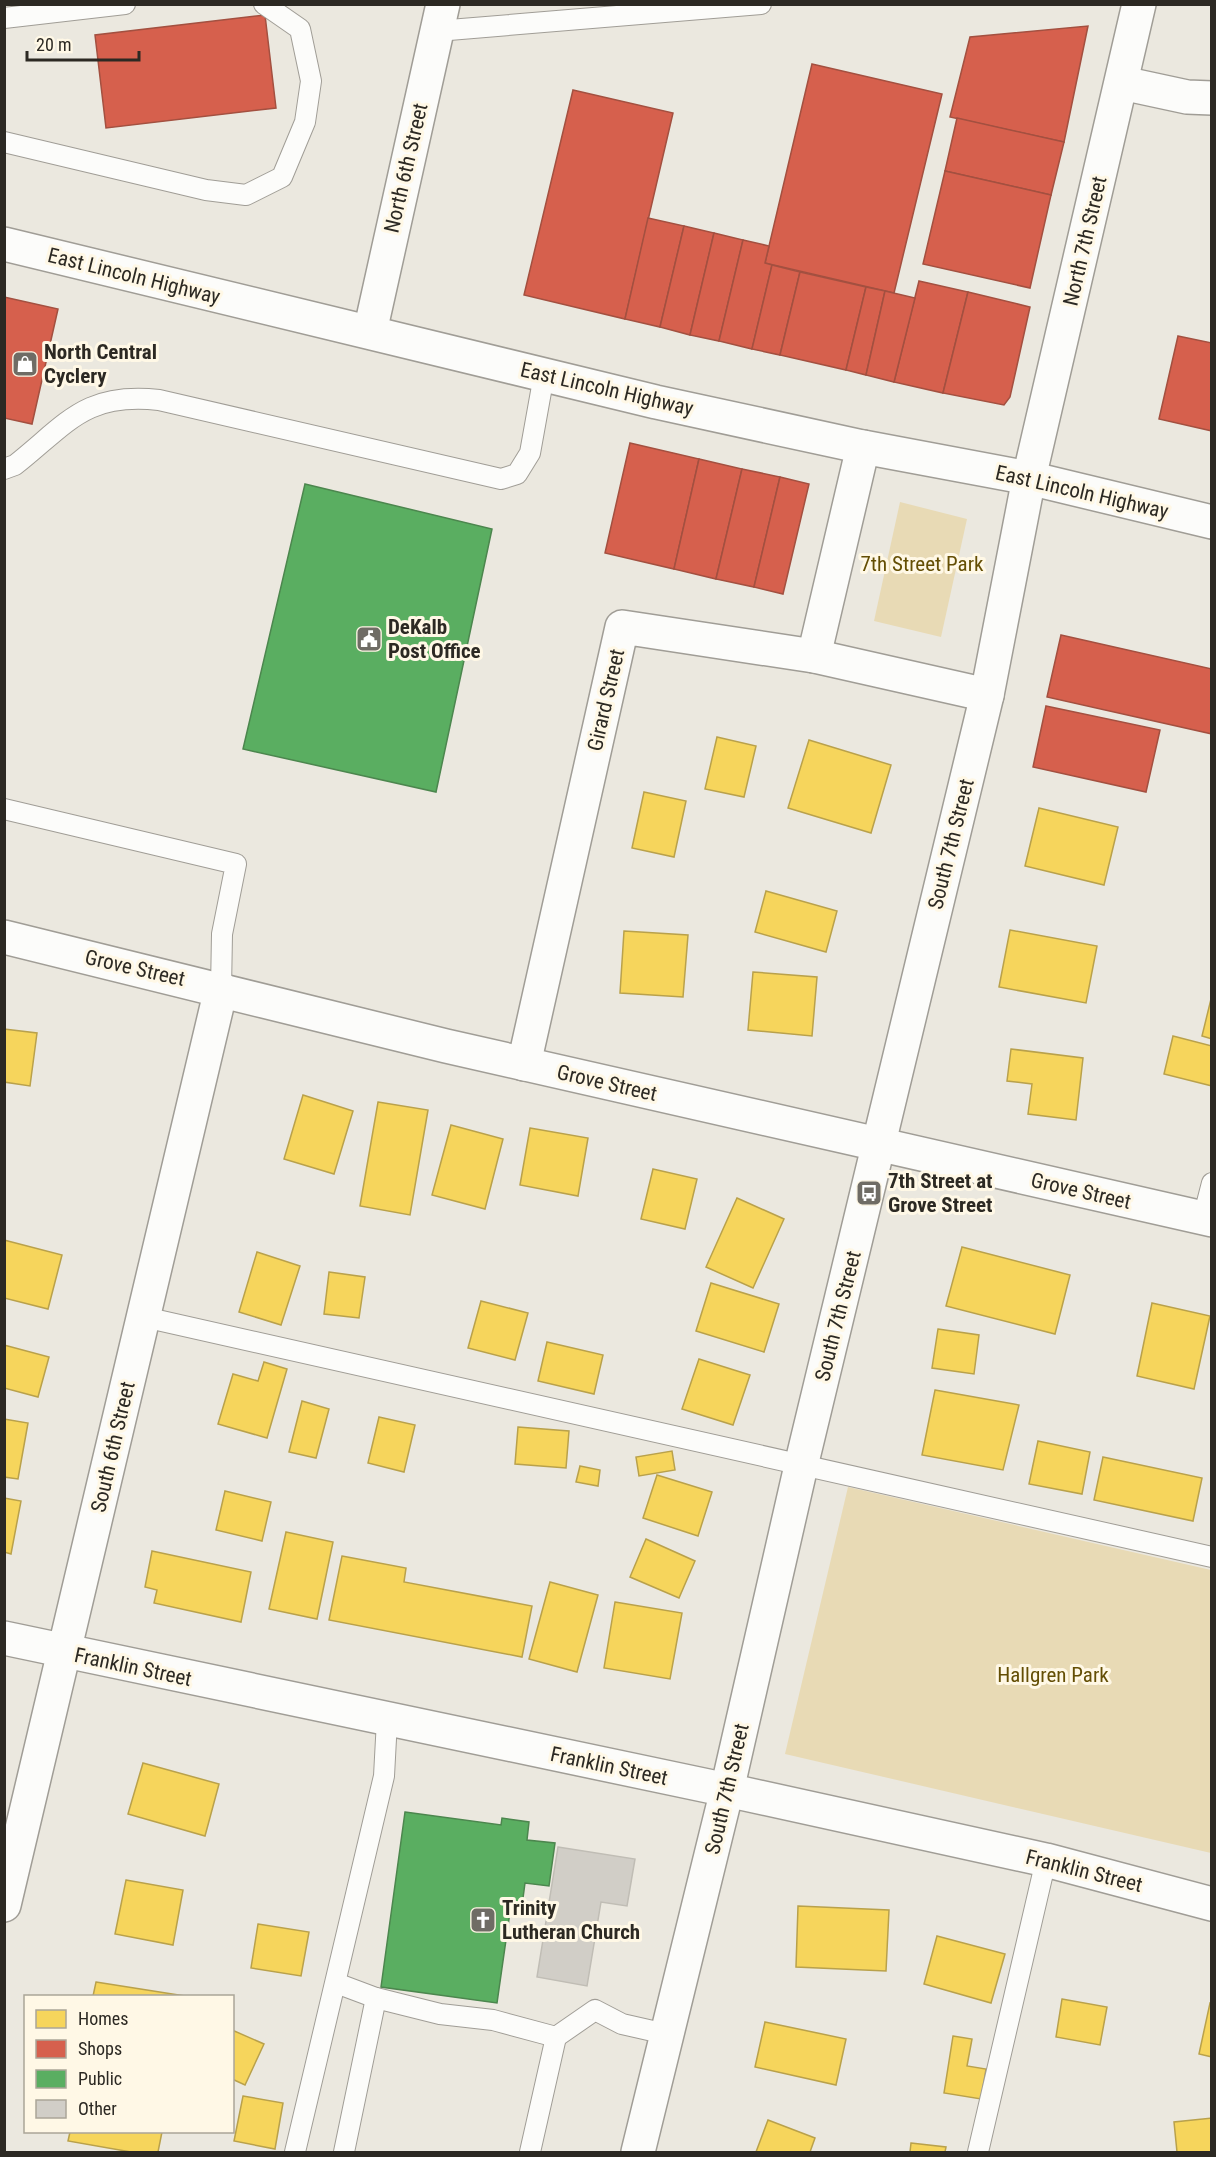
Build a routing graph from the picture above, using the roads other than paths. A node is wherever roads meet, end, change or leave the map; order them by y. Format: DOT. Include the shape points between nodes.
graph roads {
  1 [pos="125,4"];
  2 [pos="264,4"];
  3 [pos="761,4"];
  4 [pos="1139,4"];
  5 [pos="4,18"];
  6 [pos="440,18"];
  7 [pos="1122,83"];
  8 [pos="1212,98"];
  9 [pos="4,142"];
  10 [pos="4,244"];
  11 [pos="370,332"];
  12 [pos="544,375"];
  13 [pos="863,447"];
  14 [pos="4,469"];
  15 [pos="1029,478"];
  16 [pos="1212,522"];
  17 [pos="813,656"];
  18 [pos="987,695"];
  19 [pos="4,809"];
  20 [pos="4,937"];
  21 [pos="221,989"];
  22 [pos="524,1064"];
  23 [pos="878,1144"];
  24 [pos="1212,1183"];
  25 [pos="1207,1219"];
  26 [pos="144,1317"];
  27 [pos="801,1466"];
  28 [pos="1212,1557"];
  29 [pos="4,1638"];
  30 [pos="64,1652"];
  31 [pos="387,1720"];
  32 [pos="728,1790"];
  33 [pos="1046,1860"];
  34 [pos="1212,1904"];
  35 [pos="4,1905"];
  36 [pos="336,1983"];
  37 [pos="375,1998"];
  38 [pos="666,2034"];
  39 [pos="556,2037"];
  40 [pos="295,2152"];
  41 [pos="344,2152"];
  42 [pos="530,2152"];
  43 [pos="638,2152"];
  44 [pos="978,2152"];
  1 -- 5 [label="lane"];
  2 -- 9 [label="lane" via="300,29 311,81 305,123 282,177 246,195 206,190"];
  3 -- 6 [label="lane"];
  4 -- 7 [label="street, North 7th Street"];
  6 -- 11 [label="street, North 6th Street"];
  7 -- 8 [label="street" via="1187,97"];
  7 -- 15 [label="street, North 7th Street"];
  10 -- 11 [label="street, East Lincoln Highway"];
  11 -- 12 [label="street, East Lincoln Highway"];
  12 -- 13 [label="street, East Lincoln Highway"];
  12 -- 14 [label="lane" via="530,453 517,474 501,479 130,397 110,400 77,414 15,465"];
  13 -- 15 [label="street, East Lincoln Highway"];
  13 -- 17 [label="street"];
  15 -- 16 [label="street, East Lincoln Highway"];
  15 -- 18 [label="street, South 7th Street"];
  17 -- 18 [label="street, Girard Street"];
  17 -- 22 [label="street, Girard Street" via="622,627"];
  18 -- 23 [label="street, South 7th Street"];
  19 -- 21 [label="lane" via="236,864 222,934"];
  20 -- 21 [label="street, Grove Street"];
  21 -- 22 [label="street, Grove Street"];
  21 -- 26 [label="street, South 6th Street"];
  22 -- 23 [label="street, Grove Street"];
  23 -- 25 [label="street, Grove Street"];
  23 -- 27 [label="street, South 7th Street"];
  24 -- 25 [label="lane"];
  26 -- 27 [label="lane"];
  26 -- 30 [label="street, South 6th Street"];
  27 -- 28 [label="lane"];
  27 -- 32 [label="street, South 7th Street"];
  29 -- 30 [label="street, Franklin Street"];
  30 -- 31 [label="street, Franklin Street"];
  30 -- 35 [label="street, South 6th Street"];
  31 -- 32 [label="street, Franklin Street"];
  31 -- 36 [label="lane" via="384,1776"];
  32 -- 33 [label="street, Franklin Street"];
  32 -- 38 [label="street, South 7th Street"];
  33 -- 34 [label="street, Franklin Street"];
  33 -- 44 [label="lane"];
  36 -- 37 [label="lane"];
  36 -- 40 [label="lane"];
  37 -- 39 [label="lane" via="440,2014 493,2020"];
  37 -- 41 [label="lane"];
  38 -- 39 [label="lane" via="622,2024 595,2010"];
  38 -- 43 [label="street, South 7th Street"];
  39 -- 42 [label="lane"];
}
